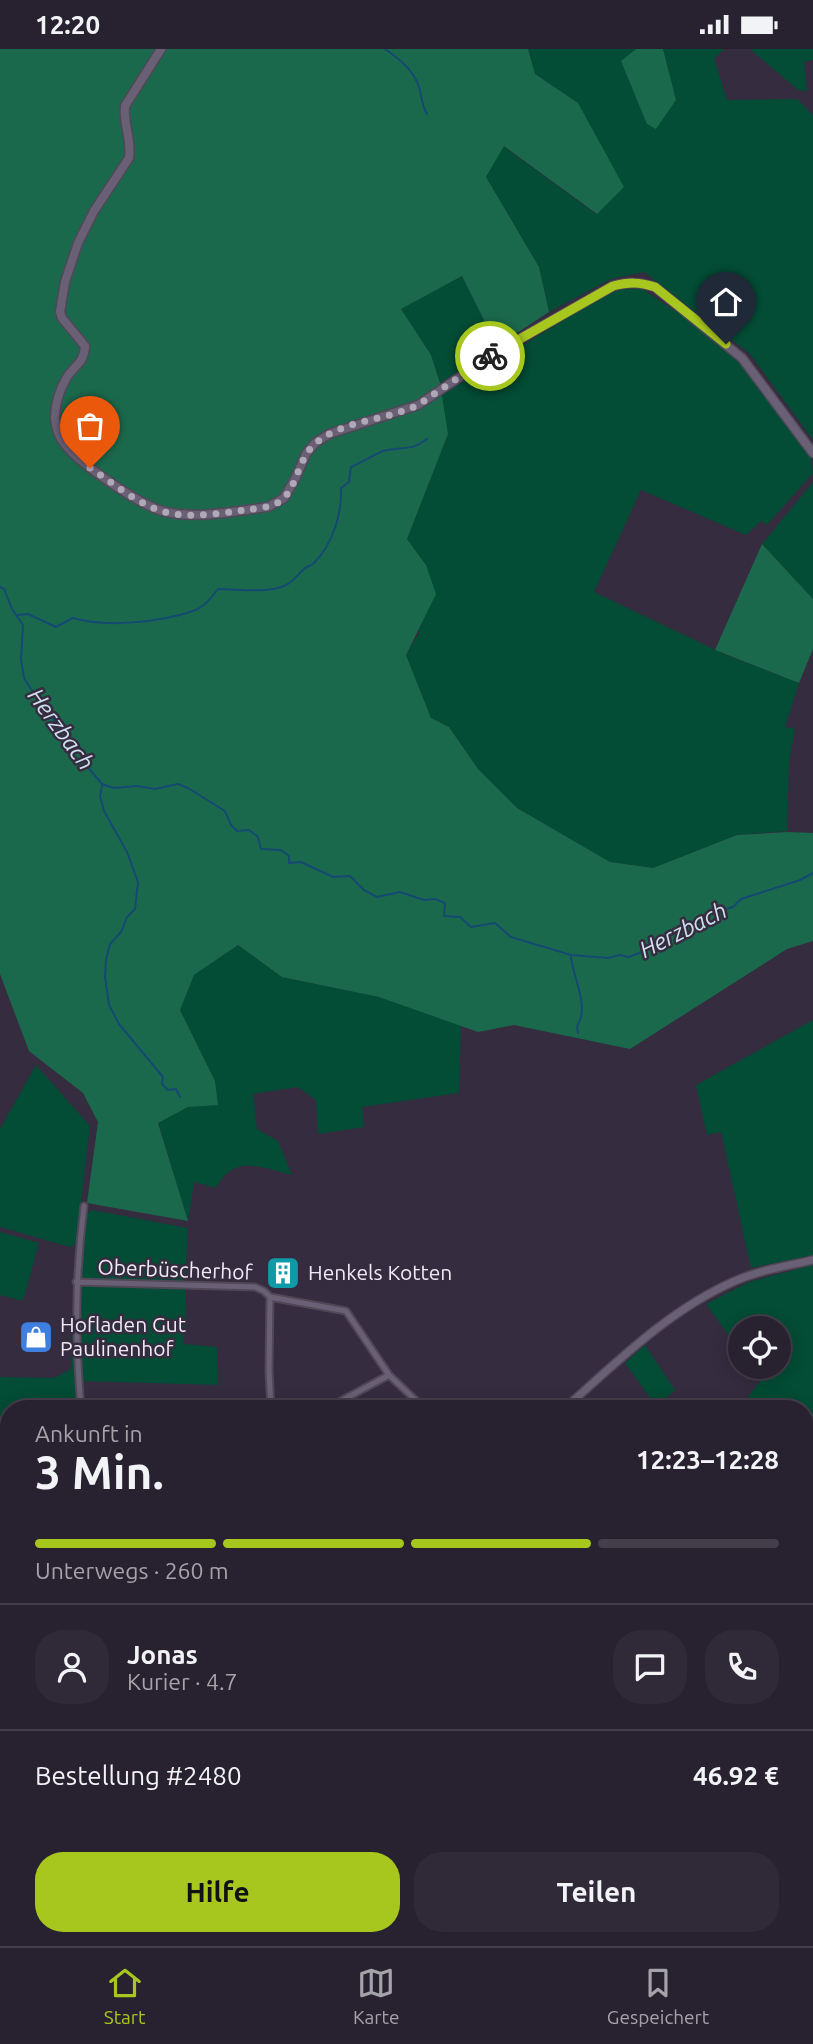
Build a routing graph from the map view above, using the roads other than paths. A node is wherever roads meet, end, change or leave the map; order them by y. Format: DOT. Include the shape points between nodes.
graph roads {
  1 [pos="161,49"];
  2 [pos="813,453"];
  3 [pos="85,1206"];
  4 [pos="813,1260"];
  5 [pos="76,1282"];
  6 [pos="270,1297"];
  7 [pos="389,1375"];
  8 [pos="80,1400"];
  9 [pos="271,1400"];
  10 [pos="343,1400"];
  11 [pos="415,1400"];
  12 [pos="574,1400"];
  1 -- 2 [label="main road" via="125,106 129,159 78,243 59,305 62,318 85,346 85,357 69,375 58,400 57,431 75,456 139,501 164,512 206,515 277,503 290,489 306,454 329,434 418,405 500,350 613,286 628,282 655,287 743,358"];
  3 -- 5 [label="street"];
  4 -- 12 [label="street" via="758,1273 705,1295 662,1324"];
  5 -- 6 [label="street, Oberbüscherhof" via="255,1287"];
  5 -- 8 [label="street"];
  6 -- 7 [label="street, Oberbüscherhof" via="346,1311"];
  6 -- 9 [label="street, Oberbüscherhof"];
  7 -- 10 [label="street"];
  7 -- 11 [label="street, Oberbüscherhof"];
}
